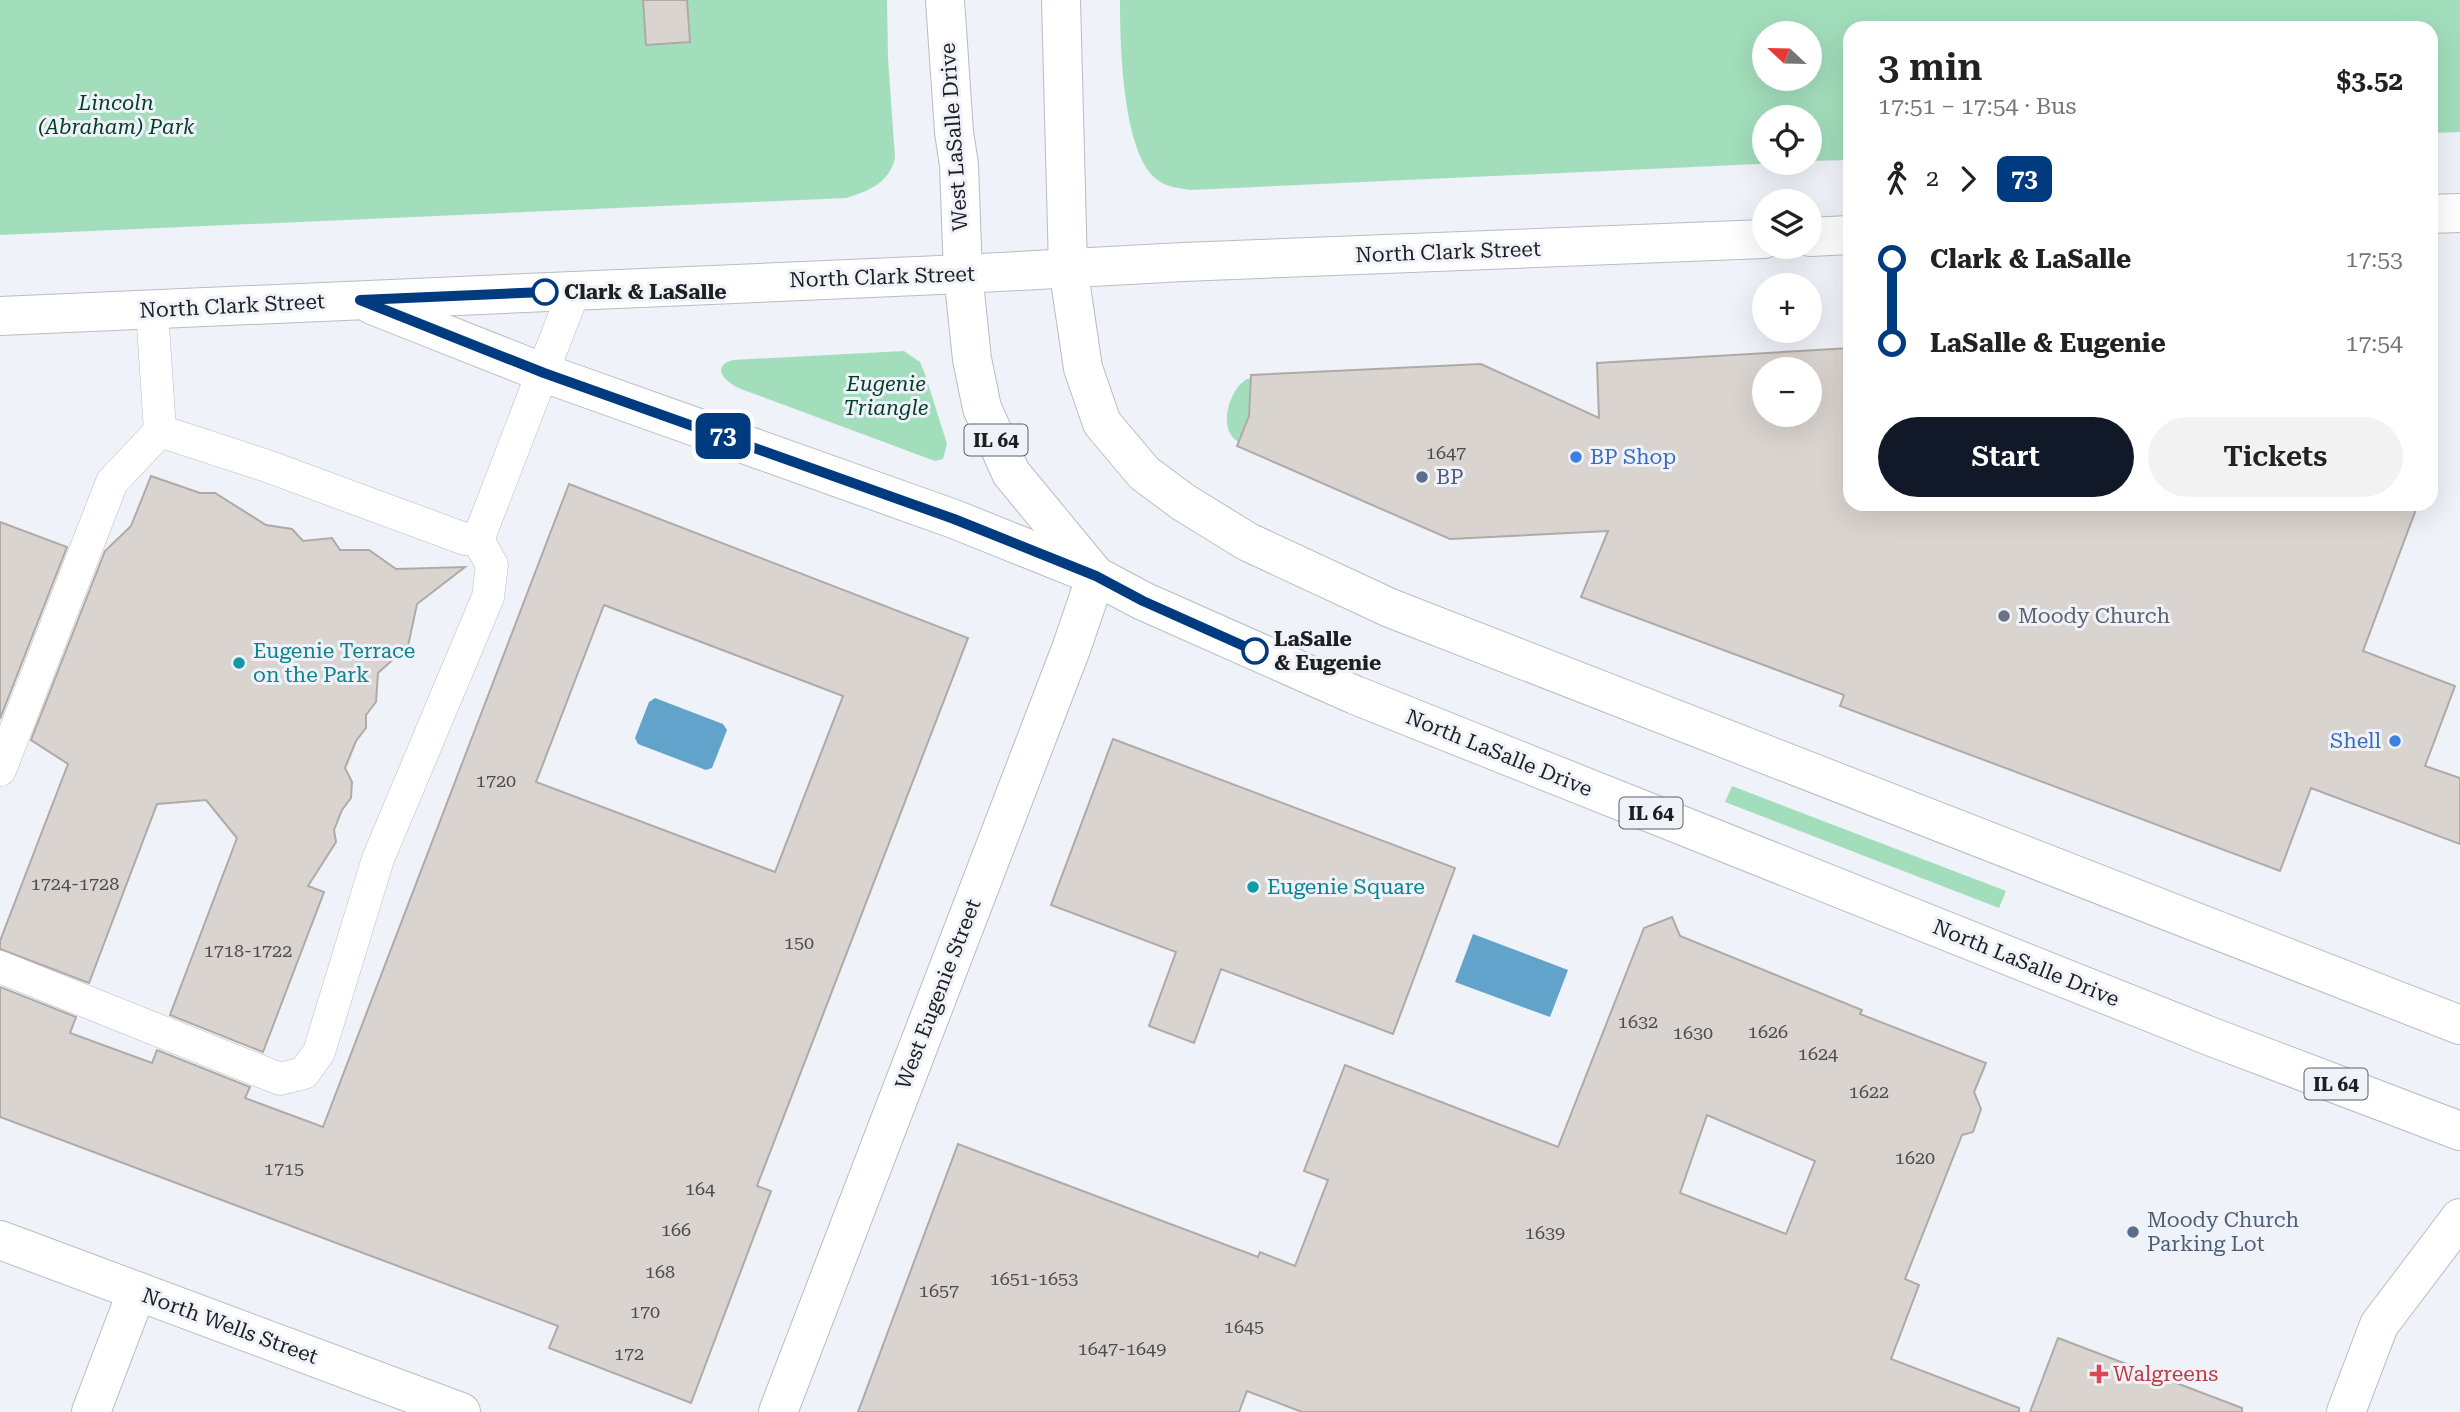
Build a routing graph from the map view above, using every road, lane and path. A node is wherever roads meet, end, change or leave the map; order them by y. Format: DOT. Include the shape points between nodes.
graph roads {
  1 [pos="945,0"];
  2 [pos="1061,0"];
  3 [pos="2460,213"];
  4 [pos="2438,214"];
  5 [pos="1843,236"];
  6 [pos="1822,237"];
  7 [pos="1752,239"];
  8 [pos="1068,267"];
  9 [pos="963,274"];
  10 [pos="574,291"];
  11 [pos="360,300"];
  12 [pos="152,310"];
  13 [pos="0,316"];
  14 [pos="544,373"];
  15 [pos="160,431"];
  16 [pos="478,540"];
  17 [pos="1096,576"];
  18 [pos="0,770"];
  19 [pos="0,967"];
  20 [pos="2460,1025"];
  21 [pos="2460,1131"];
  22 [pos="2460,1218"];
  23 [pos="0,1240"];
  24 [pos="137,1292"];
  25 [pos="91,1412"];
  26 [pos="461,1412"];
  27 [pos="778,1412"];
  28 [pos="2346,1412"];
  1 -- 9 [label="main road, West LaSalle Drive / IL 64"];
  2 -- 8 [label="main road"];
  3 -- 4 [label="main road"];
  5 -- 6 [label="main road"];
  7 -- 8 [label="main road, North Clark Street"];
  8 -- 9 [label="main road, North Clark Street"];
  8 -- 20 [label="main road" via="1083,369 1102,424 1144,473 1248,542 1390,608"];
  9 -- 10 [label="main road, North Clark Street"];
  9 -- 17 [label="main road, North LaSalle Drive / IL 64" via="972,359 982,408 996,441 1011,473"];
  10 -- 11 [label="main road, North Clark Street"];
  10 -- 14 [label="lane"];
  11 -- 12 [label="main road, North Clark Street"];
  11 -- 14 [label="main road"];
  12 -- 13 [label="main road, North Clark Street"];
  12 -- 15 [label="lane"];
  14 -- 16 [label="lane"];
  14 -- 17 [label="main road" via="954,519"];
  15 -- 16 [label="lane"];
  15 -- 18 [label="lane" via="112,482"];
  16 -- 19 [label="lane" via="492,565 488,597 378,859 319,1052 304,1073 280,1079"];
  17 -- 21 [label="main road, North LaSalle Drive / IL 64" via="1355,695"];
  17 -- 27 [label="main road, West Eugenie Street"];
  22 -- 28 [label="main road" via="2379,1325"];
  23 -- 24 [label="main road, North Wells Street"];
  24 -- 25 [label="main road"];
  24 -- 26 [label="main road, North Wells Street"];
}
